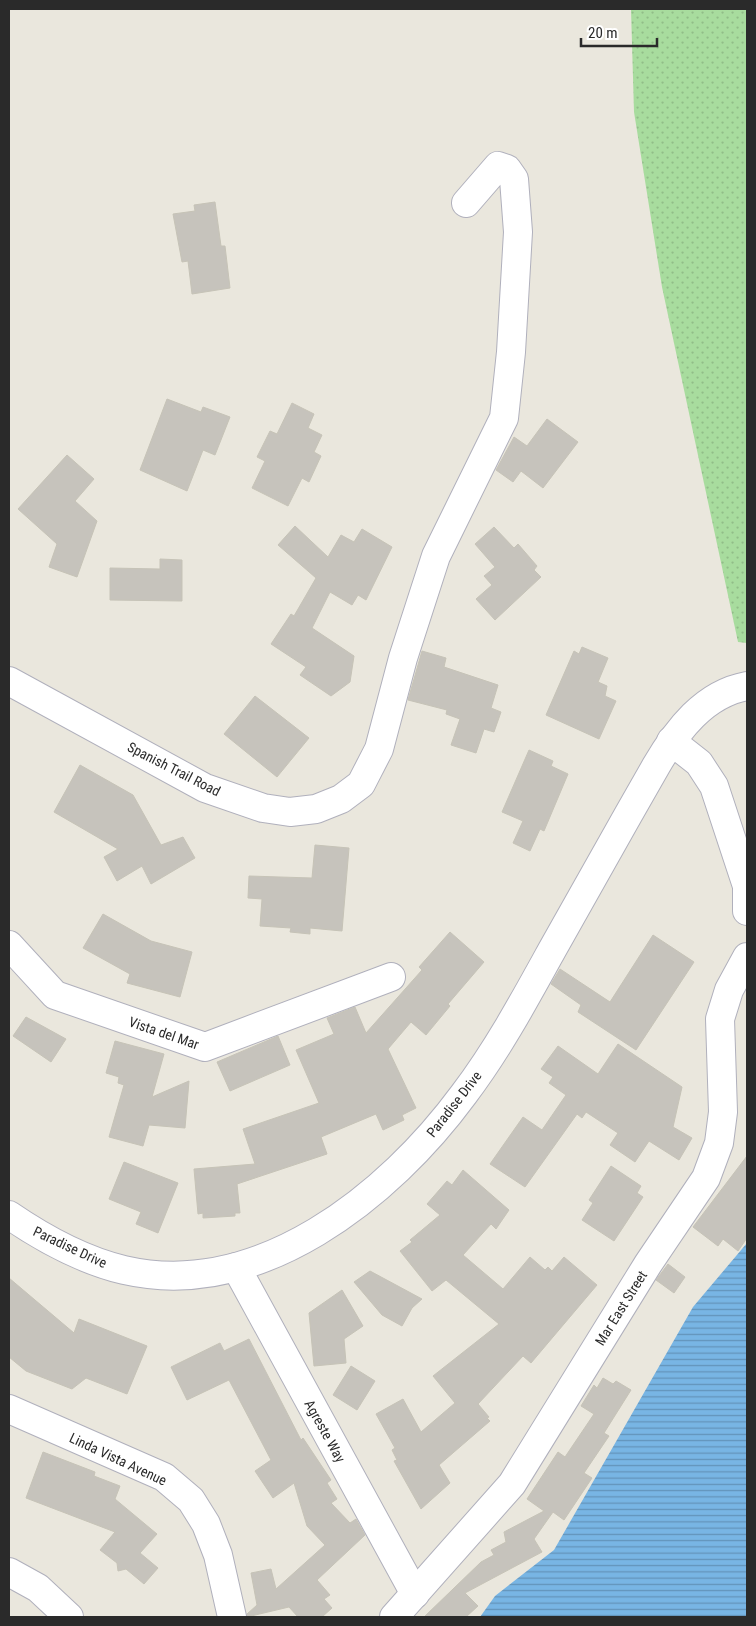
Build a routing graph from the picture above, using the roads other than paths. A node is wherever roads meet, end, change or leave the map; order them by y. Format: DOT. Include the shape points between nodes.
graph roads {
  1 [pos="466,203"];
  2 [pos="9,681"];
  3 [pos="747,686"];
  4 [pos="672,741"];
  5 [pos="747,886"];
  6 [pos="747,911"];
  7 [pos="9,945"];
  8 [pos="747,956"];
  9 [pos="391,977"];
  10 [pos="9,1215"];
  11 [pos="236,1267"];
  12 [pos="9,1409"];
  13 [pos="9,1572"];
  14 [pos="416,1594"];
  15 [pos="70,1617"];
  16 [pos="232,1617"];
  17 [pos="394,1617"];
  1 -- 2 [label="street, Spanish Trail Road" via="498,166 507,169 514,179 518,232 504,418 436,556 403,658 379,749 361,784 328,806 304,811 263,808 205,788"];
  3 -- 4 [label="street, Paradise Drive" via="709,702 690,718"];
  4 -- 5 [label="street" via="699,763 714,786"];
  4 -- 11 [label="street, Paradise Drive" via="513,1020 450,1113 399,1168 346,1212 292,1245"];
  5 -- 6 [label="street"];
  7 -- 9 [label="street, Vista del Mar" via="55,995 205,1047"];
  8 -- 14 [label="street, Mar East Street" via="729,990 720,1019 723,1112 719,1143 706,1178 648,1264 512,1484"];
  10 -- 11 [label="street, Paradise Drive" via="72,1252 124,1270 176,1276"];
  11 -- 14 [label="street, Agreste Way"];
  12 -- 16 [label="street, Linda Vista Avenue" via="164,1477 191,1500 206,1524 218,1555"];
  13 -- 15 [label="street" via="38,1588"];
  14 -- 17 [label="street, Mar East Street"];
}
